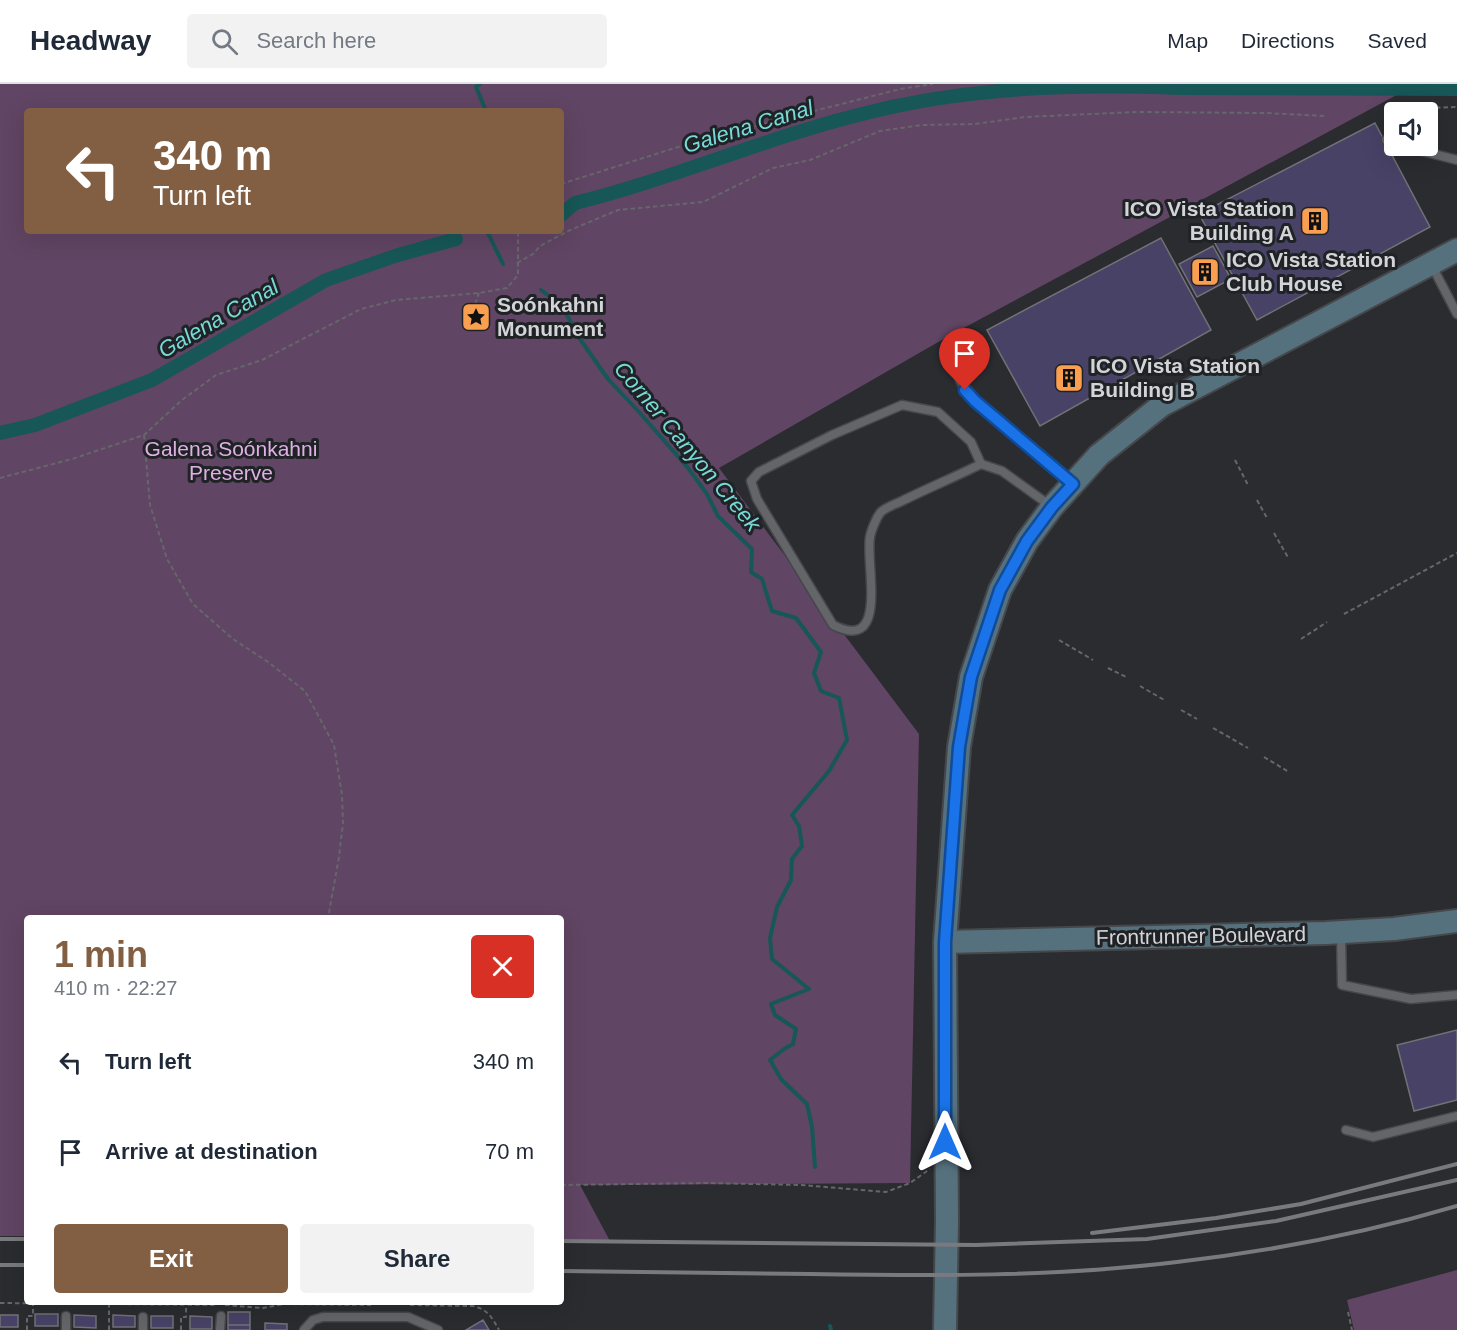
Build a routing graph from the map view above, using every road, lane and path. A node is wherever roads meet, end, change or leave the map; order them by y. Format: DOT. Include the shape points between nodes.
graph roads {
  1 [pos="933,84"];
  2 [pos="1457,107"];
  3 [pos="1438,108"];
  4 [pos="1326,116"];
  5 [pos="1438,155"];
  6 [pos="1457,160"];
  7 [pos="564,183"];
  8 [pos="564,233"];
  9 [pos="518,234"];
  10 [pos="562,234"];
  11 [pos="1457,250"];
  12 [pos="517,263"];
  13 [pos="1431,264"];
  14 [pos="479,293"];
  15 [pos="475,304"];
  16 [pos="1457,314"];
  17 [pos="975,343"];
  18 [pos="144,435"];
  19 [pos="1235,460"];
  20 [pos="981,464"];
  21 [pos="0,478"];
  22 [pos="1073,484"];
  23 [pos="1248,485"];
  24 [pos="1257,500"];
  25 [pos="1052,507"];
  26 [pos="1267,518"];
  27 [pos="1274,533"];
  28 [pos="1457,553"];
  29 [pos="1289,559"];
  30 [pos="1344,614"];
  31 [pos="1327,622"];
  32 [pos="1301,639"];
  33 [pos="1059,640"];
  34 [pos="1093,660"];
  35 [pos="1108,668"];
  36 [pos="1126,677"];
  37 [pos="1140,686"];
  38 [pos="1166,701"];
  39 [pos="1181,710"];
  40 [pos="1197,719"];
  41 [pos="1213,728"];
  42 [pos="1248,748"];
  43 [pos="1264,757"];
  44 [pos="1289,772"];
  45 [pos="329,915"];
  46 [pos="1457,921"];
  47 [pos="1341,932"];
  48 [pos="945,942"];
  49 [pos="1457,995"];
  50 [pos="1457,1116"];
  51 [pos="1347,1130"];
  52 [pos="945,1164"];
  53 [pos="564,1185"];
  54 [pos="0,1303"];
  55 [pos="24,1304"];
  56 [pos="33,1305"];
  57 [pos="109,1305"];
  58 [pos="186,1305"];
  59 [pos="248,1305"];
  60 [pos="248,1305"];
  61 [pos="279,1305"];
  62 [pos="403,1305"];
  63 [pos="1348,1312"];
  64 [pos="66,1316"];
  65 [pos="221,1316"];
  66 [pos="143,1317"];
  67 [pos="27,1330"];
  68 [pos="66,1330"];
  69 [pos="109,1330"];
  70 [pos="143,1330"];
  71 [pos="181,1330"];
  72 [pos="220,1330"];
  73 [pos="304,1330"];
  74 [pos="438,1330"];
  75 [pos="499,1330"];
  76 [pos="945,1330"];
  77 [pos="1352,1330"];
  1 -- 7 [label="path" via="697,141"];
  2 -- 3 [label="path"];
  4 -- 8 [label="path" via="1136,112 1025,117 880,131 810,160 772,168 703,202 618,210"];
  5 -- 6 [label="lane"];
  9 -- 12 [label="path"];
  10 -- 12 [label="path"];
  11 -- 13 [label="street"];
  12 -- 14 [label="path" via="518,275 507,288"];
  13 -- 16 [label="lane"];
  13 -- 22 [label="street" via="1162,405 1099,455"];
  14 -- 15 [label="path"];
  14 -- 18 [label="path" via="396,300 361,309 262,360 216,375"];
  17 -- 22 [label="lane" via="960,356 958,365 959,380 965,390"];
  18 -- 21 [label="path"];
  18 -- 45 [label="path" via="150,505 167,559 193,604 233,639 305,691 334,745 343,823"];
  19 -- 23 [label="path"];
  20 -- 20 [label="lane" via="971,442 938,412 902,405 769,466 751,481 762,507 833,625 854,631 865,625 872,610 870,536 881,512"];
  20 -- 25 [label="lane" via="1002,471"];
  22 -- 25 [label="street"];
  24 -- 26 [label="path"];
  25 -- 48 [label="street" via="1027,541 1000,590 971,677 959,747"];
  27 -- 29 [label="path"];
  28 -- 30 [label="path"];
  31 -- 32 [label="path"];
  33 -- 34 [label="path"];
  35 -- 36 [label="path"];
  37 -- 38 [label="path"];
  39 -- 40 [label="path"];
  41 -- 42 [label="path"];
  43 -- 44 [label="path"];
  46 -- 47 [label="street, Frontrunner Boulevard"];
  47 -- 48 [label="street, Frontrunner Boulevard"];
  47 -- 49 [label="lane" via="1342,985 1411,999"];
  48 -- 52 [label="street"];
  50 -- 51 [label="lane" via="1373,1137"];
  52 -- 53 [label="path" via="925,1171 910,1184 886,1192 801,1185"];
  52 -- 76 [label="street"];
  54 -- 55 [label="path"];
  56 -- 67 [label="path" via="33,1316 27,1316"];
  57 -- 69 [label="path"];
  58 -- 59 [label="path"];
  58 -- 71 [label="path"];
  60 -- 61 [label="path"];
  62 -- 75 [label="path" via="482,1308"];
  63 -- 77 [label="path"];
  64 -- 68 [label="lane"];
  65 -- 72 [label="lane"];
  66 -- 70 [label="lane"];
  73 -- 74 [label="lane" via="313,1320 323,1317 402,1317"];
}
